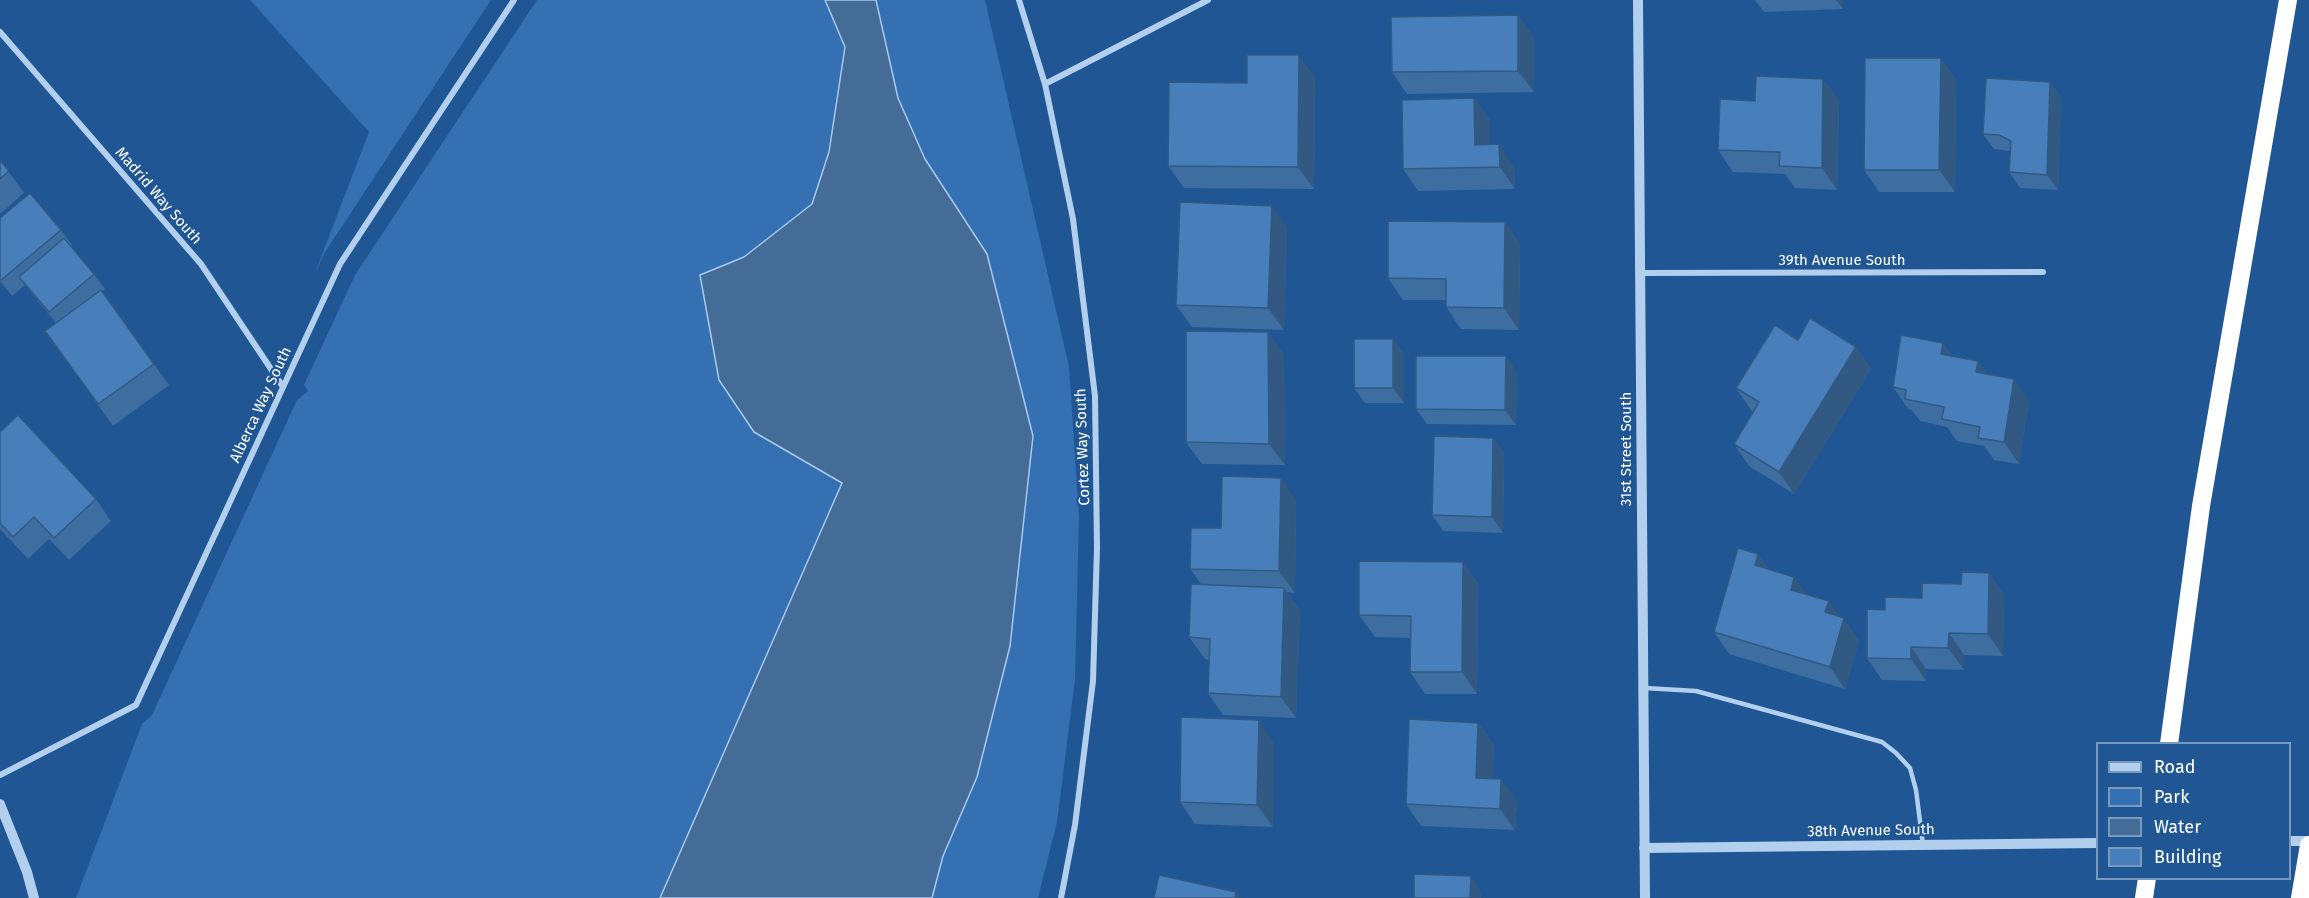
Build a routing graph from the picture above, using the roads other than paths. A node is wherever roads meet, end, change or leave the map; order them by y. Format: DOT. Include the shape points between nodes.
graph roads {
  1 [pos="514,0"];
  2 [pos="1019,0"];
  3 [pos="1208,0"];
  4 [pos="1638,0"];
  5 [pos="2288,0"];
  6 [pos="0,32"];
  7 [pos="1045,84"];
  8 [pos="2043,272"];
  9 [pos="1641,273"];
  10 [pos="283,387"];
  11 [pos="1644,688"];
  12 [pos="2170,739"];
  13 [pos="0,775"];
  14 [pos="0,804"];
  15 [pos="2291,841"];
  16 [pos="2096,843"];
  17 [pos="2309,843"];
  18 [pos="1923,845"];
  19 [pos="1644,848"];
  20 [pos="2147,880"];
  21 [pos="34,898"];
  22 [pos="1061,898"];
  23 [pos="1645,898"];
  24 [pos="2144,898"];
  25 [pos="2300,898"];
  1 -- 10 [label="street, Alberca Way South" via="340,264"];
  2 -- 7 [label="street, Cortez Way South"];
  3 -- 7 [label="street"];
  4 -- 9 [label="street, 31st Street South"];
  5 -- 12 [label="highway" via="2201,506"];
  6 -- 10 [label="street, Madrid Way South" via="201,264"];
  7 -- 22 [label="street, Cortez Way South" via="1073,219 1095,408 1097,548 1093,681 1075,825"];
  8 -- 9 [label="street, 39th Avenue South"];
  9 -- 11 [label="street, 31st Street South"];
  10 -- 13 [label="street, Alberca Way South" via="136,705"];
  11 -- 18 [label="lane" via="1696,691 1882,742 1910,768"];
  11 -- 19 [label="street, 31st Street South"];
  14 -- 21 [label="street"];
  15 -- 17 [label="street"];
  16 -- 18 [label="street, 38th Avenue South"];
  17 -- 25 [label="highway"];
  18 -- 19 [label="street, 38th Avenue South"];
  19 -- 23 [label="street, 31st Street South"];
  20 -- 24 [label="highway"];
}
